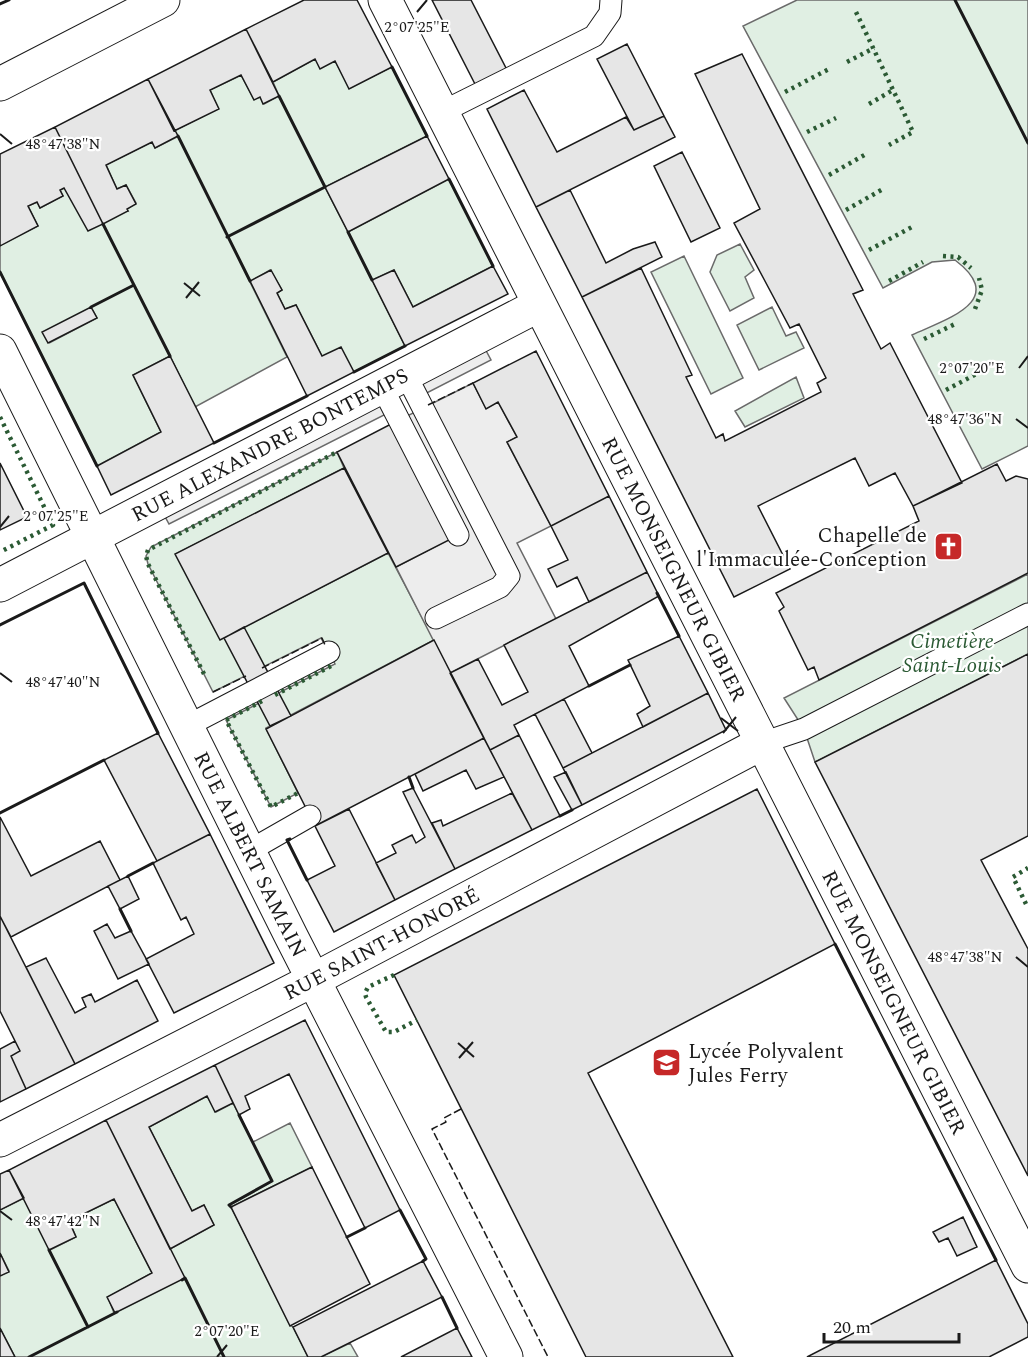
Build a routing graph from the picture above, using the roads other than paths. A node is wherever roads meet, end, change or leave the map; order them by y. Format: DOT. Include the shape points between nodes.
graph roads {
  1 [pos="163,0"];
  2 [pos="385,0"];
  3 [pos="612,0"];
  4 [pos="0,84"];
  5 [pos="442,112"];
  6 [pos="540,306"];
  7 [pos="0,351"];
  8 [pos="394,381"];
  9 [pos="458,535"];
  10 [pos="92,537"];
  11 [pos="0,585"];
  12 [pos="1028,614"];
  13 [pos="436,618"];
  14 [pos="328,652"];
  15 [pos="187,726"];
  16 [pos="762,742"];
  17 [pos="310,816"];
  18 [pos="249,851"];
  19 [pos="313,980"];
  20 [pos="0,1140"];
  21 [pos="1028,1266"];
  22 [pos="506,1357"];
  1 -- 4 [label="street"];
  2 -- 5 [label="street, RUE MONSEIGNEUR GIBIER"];
  3 -- 5 [label="lane" via="610,13 594,36"];
  5 -- 6 [label="street, RUE MONSEIGNEUR GIBIER"];
  6 -- 8 [label="street, RUE ALEXANDRE BONTEMPS"];
  6 -- 16 [label="street, RUE MONSEIGNEUR GIBIER"];
  7 -- 10 [label="street, RUE ALBERT SAMAIN"];
  8 -- 9 [label="lane"];
  8 -- 10 [label="street, RUE ALEXANDRE BONTEMPS"];
  8 -- 13 [label="lane" via="509,576 500,587"];
  10 -- 11 [label="street, RUE ALEXANDRE BONTEMPS"];
  10 -- 15 [label="street, RUE ALBERT SAMAIN"];
  12 -- 16 [label="lane" via="804,729"];
  14 -- 15 [label="lane"];
  15 -- 18 [label="street, RUE ALBERT SAMAIN"];
  16 -- 19 [label="street, RUE SAINT-HONORÉ"];
  16 -- 21 [label="street, RUE MONSEIGNEUR GIBIER"];
  17 -- 18 [label="lane"];
  18 -- 19 [label="street, RUE ALBERT SAMAIN"];
  19 -- 20 [label="street, RUE SAINT-HONORÉ"];
  19 -- 22 [label="street, RUE ALBERT SAMAIN"];
}
